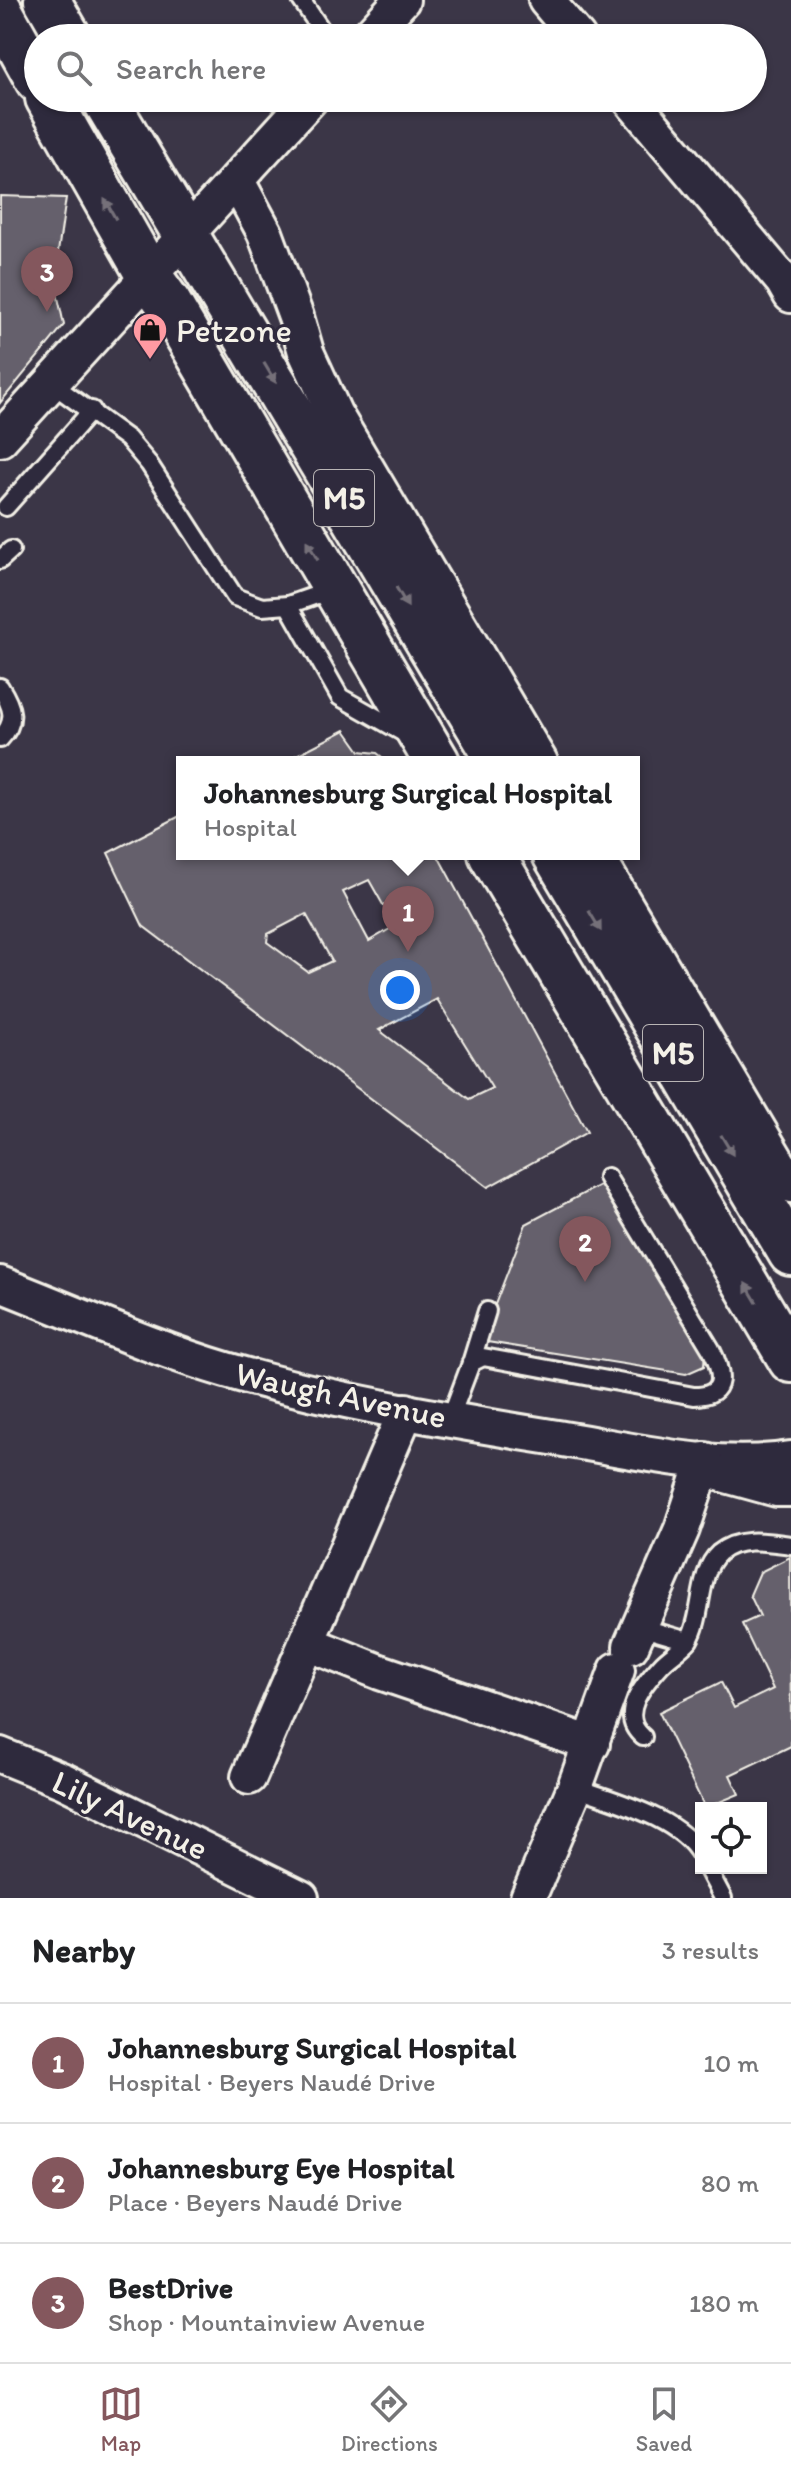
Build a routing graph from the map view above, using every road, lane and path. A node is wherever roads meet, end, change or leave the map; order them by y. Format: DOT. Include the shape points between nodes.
graph roads {
  1 [pos="47,0"];
  2 [pos="301,0"];
  3 [pos="402,0"];
  4 [pos="546,0"];
  5 [pos="0,11"];
  6 [pos="61,24"];
  7 [pos="317,24"];
  8 [pos="380,24"];
  9 [pos="566,24"];
  10 [pos="24,55"];
  11 [pos="56,112"];
  12 [pos="112,112"];
  13 [pos="292,112"];
  14 [pos="641,112"];
  15 [pos="237,181"];
  16 [pos="186,234"];
  17 [pos="149,276"];
  18 [pos="788,283"];
  19 [pos="51,383"];
  20 [pos="92,410"];
  21 [pos="0,439"];
  22 [pos="6,507"];
  23 [pos="335,589"];
  24 [pos="288,605"];
  25 [pos="0,687"];
  26 [pos="0,739"];
  27 [pos="432,754"];
  28 [pos="496,756"];
  29 [pos="536,756"];
  30 [pos="495,860"];
  31 [pos="559,860"];
  32 [pos="599,860"];
  33 [pos="607,1177"];
  34 [pos="791,1185"];
  35 [pos="791,1253"];
  36 [pos="0,1284"];
  37 [pos="487,1311"];
  38 [pos="791,1360"];
  39 [pos="471,1363"];
  40 [pos="406,1411"];
  41 [pos="450,1419"];
  42 [pos="791,1459"];
  43 [pos="701,1463"];
  44 [pos="791,1489"];
  45 [pos="791,1545"];
  46 [pos="688,1641"];
  47 [pos="307,1643"];
  48 [pos="629,1648"];
  49 [pos="643,1737"];
  50 [pos="592,1744"];
  51 [pos="0,1755"];
  52 [pos="249,1777"];
  53 [pos="575,1787"];
  54 [pos="695,1845"];
  55 [pos="710,1874"];
  56 [pos="301,1898"];
  57 [pos="528,1898"];
  58 [pos="723,1898"];
  1 -- 6 [label="main road"];
  2 -- 7 [label="lane"];
  3 -- 8 [label="street"];
  4 -- 9 [label="street"];
  5 -- 10 [label="main road"];
  17 -- 11 [label="main road, M5, one-way"];
  12 -- 16 [label="main road, M5"];
  13 -- 15 [label="street" via="272,126"];
  14 -- 18 [label="street"];
  15 -- 16 [label="street"];
  15 -- 29 [label="street" via="265,233 306,352 335,415"];
  16 -- 17 [label="street"];
  16 -- 28 [label="main road, M5, one-way"];
  17 -- 19 [label="street"];
  23 -- 17 [label="main road, M5, one-way"];
  19 -- 20 [label="lane"];
  19 -- 21 [label="street"];
  20 -- 22 [label="lane"];
  20 -- 24 [label="lane" via="149,464 235,597 262,607"];
  23 -- 24 [label="lane"];
  23 -- 27 [label="main road, M5"];
  24 -- 27 [label="lane" via="340,697"];
  25 -- 26 [label="lane" via="13,717"];
  38 -- 30 [label="main road, M5, one-way"];
  31 -- 35 [label="main road, M5, one-way"];
  32 -- 34 [label="street"];
  33 -- 39 [label="lane" via="711,1349 720,1367 719,1385 694,1396 489,1357"];
  36 -- 40 [label="street, Waugh Avenue" via="223,1369"];
  37 -- 39 [label="lane"];
  39 -- 41 [label="lane"];
  40 -- 41 [label="street, Waugh Avenue"];
  40 -- 47 [label="street"];
  41 -- 43 [label="street, Waugh Avenue"];
  42 -- 43 [label="street, Waugh Avenue"];
  43 -- 44 [label="street, Waugh Avenue" via="740,1481"];
  43 -- 48 [label="street" via="682,1529"];
  45 -- 46 [label="lane" via="732,1544 717,1554"];
  46 -- 48 [label="lane"];
  46 -- 49 [label="lane" via="635,1701 630,1719"];
  47 -- 50 [label="street"];
  47 -- 52 [label="street"];
  48 -- 50 [label="street"];
  50 -- 53 [label="street"];
  51 -- 56 [label="street, Lily Avenue"];
  53 -- 54 [label="lane" via="649,1814"];
  53 -- 57 [label="street"];
  55 -- 58 [label="lane"];
}
